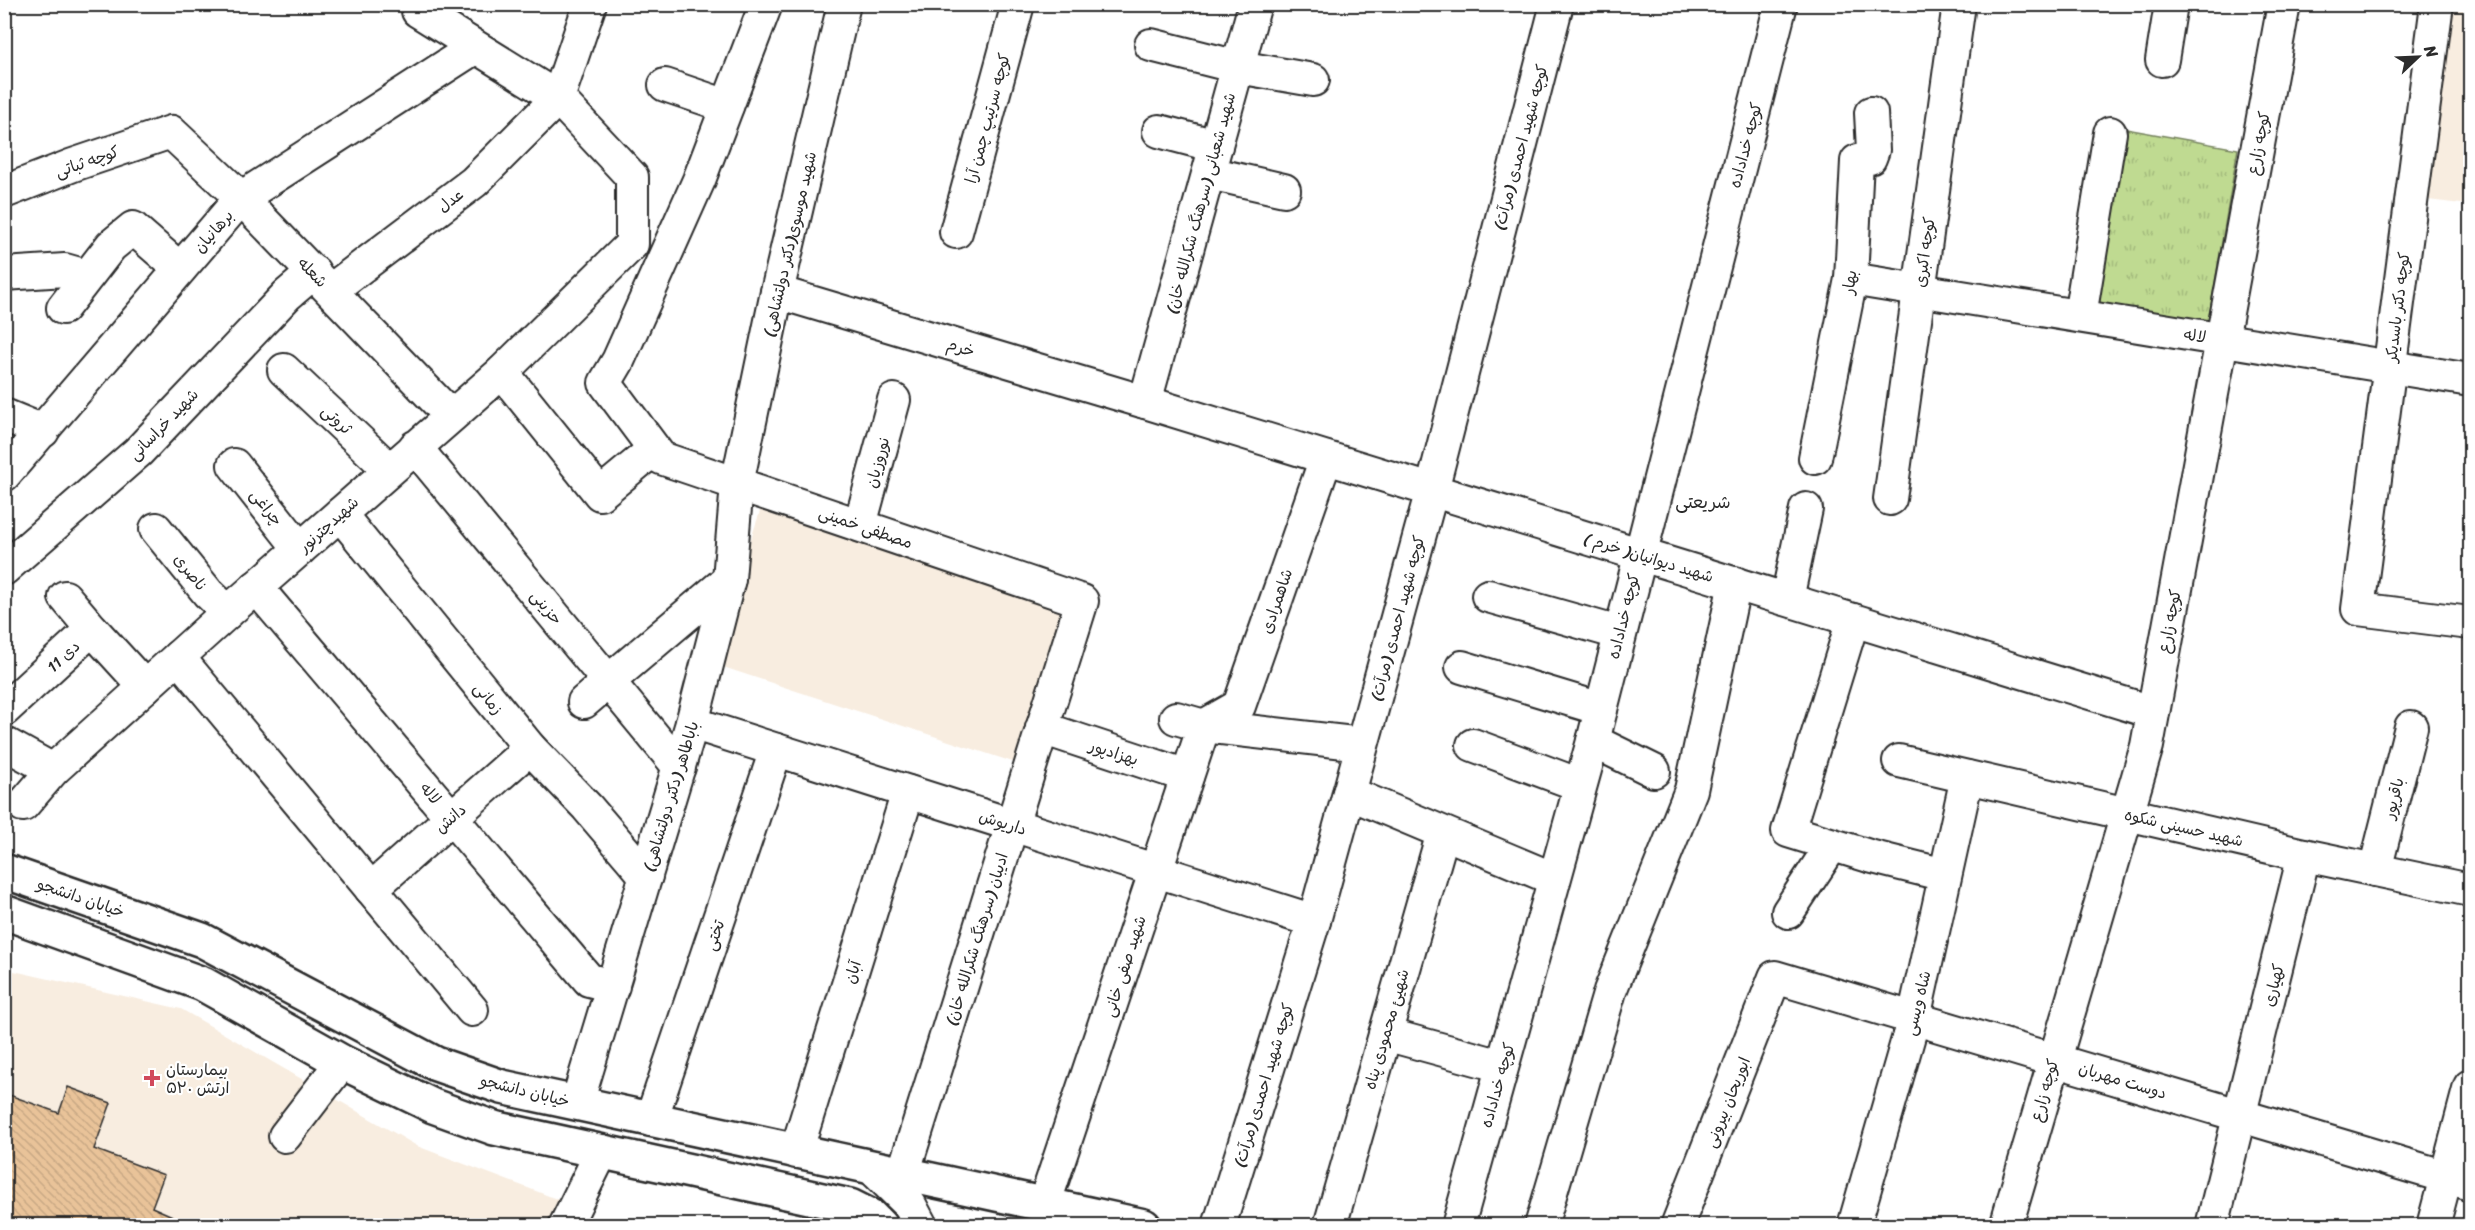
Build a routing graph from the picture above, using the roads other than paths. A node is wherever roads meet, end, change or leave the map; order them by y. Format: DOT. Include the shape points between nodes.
graph roads {
  1 [pos="590,4"];
  2 [pos="766,4"];
  3 [pos="844,4"];
  4 [pos="1018,4"];
  5 [pos="1255,4"];
  6 [pos="1557,4"];
  7 [pos="1781,4"];
  8 [pos="1959,4"];
  9 [pos="2170,4"];
  10 [pos="2284,4"];
  11 [pos="2437,4"];
  12 [pos="419,8"];
  13 [pos="1151,45"];
  14 [pos="474,48"];
  15 [pos="2162,60"];
  16 [pos="1238,67"];
  17 [pos="1313,80"];
  18 [pos="665,85"];
  19 [pos="558,98"];
  20 [pos="727,106"];
  21 [pos="1871,113"];
  22 [pos="1159,131"];
  23 [pos="171,132"];
  24 [pos="2110,133"];
  25 [pos="1213,160"];
  26 [pos="1284,190"];
  27 [pos="4,192"];
  28 [pos="241,198"];
  29 [pos="956,232"];
  30 [pos="180,269"];
  31 [pos="4,274"];
  32 [pos="86,276"];
  33 [pos="1851,279"];
  34 [pos="322,281"];
  35 [pos="1919,291"];
  36 [pos="777,292"];
  37 [pos="63,308"];
  38 [pos="2080,316"];
  39 [pos="2222,339"];
  40 [pos="2390,366"];
  41 [pos="284,370"];
  42 [pos="502,372"];
  43 [pos="2470,380"];
  44 [pos="894,400"];
  45 [pos="1145,402"];
  46 [pos="4,415"];
  47 [pos="451,416"];
  48 [pos="43,431"];
  49 [pos="415,447"];
  50 [pos="653,450"];
  51 [pos="1326,458"];
  52 [pos="1815,458"];
  53 [pos="234,465"];
  54 [pos="389,469"];
  55 [pos="4,475"];
  56 [pos="737,484"];
  57 [pos="1432,490"];
  58 [pos="1890,499"];
  59 [pos="1806,509"];
  60 [pos="340,514"];
  61 [pos="860,525"];
  62 [pos="156,529"];
  63 [pos="300,549"];
  64 [pos="1639,554"];
  65 [pos="4,569"];
  66 [pos="729,579"];
  67 [pos="1735,583"];
  68 [pos="256,587"];
  69 [pos="1488,596"];
  70 [pos="65,597"];
  71 [pos="1787,599"];
  72 [pos="1082,601"];
  73 [pos="228,612"];
  74 [pos="1853,620"];
  75 [pos="2470,623"];
  76 [pos="92,629"];
  77 [pos="1619,633"];
  78 [pos="178,657"];
  79 [pos="1462,667"];
  80 [pos="609,681"];
  81 [pos="145,687"];
  82 [pos="584,702"];
  83 [pos="1601,709"];
  84 [pos="4,710"];
  85 [pos="2152,712"];
  86 [pos="1190,722"];
  87 [pos="692,723"];
  88 [pos="2411,727"];
  89 [pos="1042,728"];
  90 [pos="1593,741"];
  91 [pos="4,742"];
  92 [pos="1362,744"];
  93 [pos="1473,745"];
  94 [pos="530,748"];
  95 [pos="776,750"];
  96 [pos="1899,761"];
  97 [pos="679,766"];
  98 [pos="53,770"];
  99 [pos="1654,771"];
  100 [pos="1187,776"];
  101 [pos="1967,777"];
  102 [pos="1580,785"];
  103 [pos="908,792"];
  104 [pos="1349,793"];
  105 [pos="23,805"];
  106 [pos="2127,814"];
  107 [pos="451,816"];
  108 [pos="1011,825"];
  109 [pos="1443,833"];
  110 [pos="1833,845"];
  111 [pos="2304,855"];
  112 [pos="2375,870"];
  113 [pos="4,871"];
  114 [pos="1155,871"];
  115 [pos="1946,875"];
  116 [pos="646,876"];
  117 [pos="1554,879"];
  118 [pos="371,889"];
  119 [pos="2470,890"];
  120 [pos="4,912"];
  121 [pos="1788,912"];
  122 [pos="1314,921"];
  123 [pos="1775,977"];
  124 [pos="613,986"];
  125 [pos="472,1010"];
  126 [pos="1914,1018"];
  127 [pos="1385,1034"];
  128 [pos="2053,1060"];
  129 [pos="342,1062"];
  130 [pos="1502,1066"];
  131 [pos="2470,1086"];
  132 [pos="577,1103"];
  133 [pos="2242,1116"];
  134 [pos="651,1120"];
  135 [pos="285,1136"];
  136 [pos="602,1151"];
  137 [pos="796,1152"];
  138 [pos="887,1171"];
  139 [pos="2459,1180"];
  140 [pos="1045,1215"];
  141 [pos="565,1226"];
  142 [pos="880,1226"];
  143 [pos="921,1226"];
  144 [pos="1144,1226"];
  145 [pos="1218,1226"];
  146 [pos="1329,1226"];
  147 [pos="1458,1226"];
  148 [pos="1541,1226"];
  149 [pos="1677,1226"];
  150 [pos="1854,1226"];
  151 [pos="2006,1226"];
  152 [pos="2212,1226"];
  153 [pos="2433,1226"];
  1 -- 19 [label="street"];
  2 -- 20 [label="street"];
  3 -- 36 [label="street, شهید موسوی(دکتر دولتشاهی)"];
  4 -- 29 [label="street, کوچه سرتیپ چمن آرا"];
  5 -- 16 [label="street, شهید شعبانی (سرهنگ شکرالله خان)"];
  6 -- 57 [label="street, کوچه شهید احمدی (مرآت)"];
  7 -- 64 [label="street, کوچه خداداده"];
  8 -- 35 [label="street, کوچه اکبری"];
  9 -- 15 [label="street"];
  10 -- 39 [label="street, کوچه زارع"];
  11 -- 40 [label="street, کوچه دکتر باسدیکر"];
  12 -- 14 [label="street"];
  13 -- 16 [label="street"];
  14 -- 19 [label="street"];
  14 -- 28 [label="street, برهانیان"];
  16 -- 17 [label="street"];
  16 -- 25 [label="street, شهید شعبانی (سرهنگ شکرالله خان)"];
  18 -- 20 [label="street"];
  19 -- 34 [label="street, عدل" via="474,182"];
  19 -- 42 [label="street, شهیدچترنور" via="632,177 632,244"];
  20 -- 50 [label="street" via="699,180 605,383"];
  21 -- 33 [label="street, بهار" via="1874,150 1870,158 1857,161"];
  22 -- 25 [label="street"];
  23 -- 27 [label="street, کوچه ثباتی"];
  23 -- 28 [label="street, شعله"];
  24 -- 38 [label="street"];
  25 -- 26 [label="street"];
  25 -- 45 [label="street, شهید شعبانی (سرهنگ شکرالله خان)"];
  28 -- 30 [label="street, برهانیان"];
  28 -- 34 [label="street, شعله"];
  30 -- 32 [label="street" via="133,228 111,246"];
  30 -- 48 [label="street, برهانیان"];
  31 -- 32 [label="street" via="65,270"];
  32 -- 37 [label="street"];
  33 -- 35 [label="street, لاله"];
  33 -- 52 [label="street, بهار"];
  34 -- 47 [label="street, شعله"];
  34 -- 65 [label="street, شهید خراسانی" via="287,295 138,452"];
  35 -- 38 [label="street, لاله"];
  35 -- 58 [label="street, کوچه اکبری"];
  36 -- 45 [label="street, خرم"];
  36 -- 56 [label="street, شهید موسوی(دکتر دولتشاهی)"];
  38 -- 39 [label="street, لاله"];
  39 -- 40 [label="street, لاله"];
  39 -- 85 [label="street, کوچه زارع"];
  40 -- 43 [label="street, لاله"];
  40 -- 75 [label="street, کوچه دکتر باسدیکر" via="2358,609"];
  41 -- 54 [label="street, ثروتی"];
  42 -- 47 [label="street, شهیدچترنور"];
  42 -- 50 [label="street" via="600,494"];
  44 -- 61 [label="street, نوروزیان"];
  45 -- 51 [label="street, شهید دیوانیان( خرم )"];
  46 -- 48 [label="street"];
  47 -- 49 [label="street, شهیدچترنور"];
  48 -- 55 [label="street, برهانیان"];
  49 -- 54 [label="street, شهیدچترنور"];
  49 -- 80 [label="street, حزینی"];
  50 -- 56 [label="street, مصطفی خمینی" via="661,458"];
  51 -- 57 [label="street, شهید دیوانیان( خرم )"];
  51 -- 86 [label="street, شاهمرادی" via="1239,706"];
  53 -- 63 [label="street, چراغی"];
  54 -- 60 [label="street, شهیدچترنور"];
  56 -- 61 [label="street, مصطفی خمینی"];
  56 -- 66 [label="street, باباطاهر (دکتر دولتشاهی)"];
  57 -- 64 [label="street, شهید دیوانیان( خرم )"];
  57 -- 92 [label="street, کوچه شهید احمدی (مرآت)"];
  59 -- 71 [label="street"];
  60 -- 63 [label="street, شهیدچترنور"];
  60 -- 94 [label="street, زمانی"];
  61 -- 72 [label="street, مصطفی خمینی"];
  62 -- 73 [label="street, ناصری"];
  63 -- 68 [label="street, شهیدچترنور"];
  64 -- 67 [label="street, شهید دیوانیان( خرم )"];
  64 -- 77 [label="street, کوچه خداداده"];
  66 -- 80 [label="street"];
  66 -- 87 [label="street, باباطاهر (دکتر دولتشاهی)"];
  67 -- 71 [label="street, شهید دیوانیان( خرم )"];
  67 -- 148 [label="street" via="1691,790 1610,991"];
  68 -- 73 [label="street, شهیدچترنور"];
  68 -- 107 [label="street, لاله"];
  69 -- 77 [label="street"];
  70 -- 76 [label="street, 11 دی"];
  71 -- 74 [label="street, شهید دیوانیان( خرم )"];
  72 -- 89 [label="street, ادیبان (سرهنگ شکرالله خان)"];
  73 -- 78 [label="street, شهیدچترنور"];
  74 -- 85 [label="street, شهید دیوانیان( خرم )"];
  74 -- 110 [label="street" via="1788,831"];
  76 -- 81 [label="street"];
  76 -- 84 [label="street, 11 دی"];
  77 -- 83 [label="street, کوچه خداداده"];
  78 -- 81 [label="street, شهیدچترنور"];
  78 -- 118 [label="street"];
  79 -- 83 [label="street"];
  80 -- 82 [label="street"];
  80 -- 97 [label="street, حزینی"];
  81 -- 98 [label="street, شهیدچترنور"];
  83 -- 90 [label="street, کوچه خداداده"];
  85 -- 106 [label="street, کوچه زارع"];
  86 -- 92 [label="street"];
  86 -- 100 [label="street, شهید صفی خانی"];
  87 -- 95 [label="street, داریوش"];
  87 -- 97 [label="street, باباطاهر (دکتر دولتشاهی)"];
  88 -- 112 [label="street, باقرپور"];
  89 -- 100 [label="street, بهزادپور"];
  89 -- 108 [label="street, ادیبان (سرهنگ شکرالله خان)"];
  90 -- 99 [label="street"];
  90 -- 102 [label="street, کوچه خداداده"];
  91 -- 98 [label="street"];
  92 -- 104 [label="street, کوچه شهید احمدی (مرآت)"];
  93 -- 102 [label="street"];
  94 -- 107 [label="street, دانش"];
  94 -- 116 [label="street, زمانی"];
  95 -- 103 [label="street, داریوش"];
  95 -- 134 [label="street, تختی"];
  96 -- 101 [label="street, شهید حسینی شکوه"];
  97 -- 116 [label="street, باباطاهر (دکتر دولتشاهی)"];
  98 -- 105 [label="street, شهیدچترنور"];
  100 -- 114 [label="street, شهید صفی خانی"];
  101 -- 106 [label="street, شهید حسینی شکوه"];
  101 -- 115 [label="street, شاه ویسی"];
  102 -- 117 [label="street, کوچه خداداده"];
  103 -- 108 [label="street, داریوش"];
  103 -- 137 [label="street, آبان"];
  104 -- 109 [label="street"];
  104 -- 122 [label="street, کوچه شهید احمدی (مرآت)"];
  106 -- 111 [label="street, شهید حسینی شکوه"];
  106 -- 128 [label="street, کوچه زارع"];
  107 -- 118 [label="street, دانش"];
  107 -- 124 [label="street, لاله" via="589,980"];
  108 -- 114 [label="street, داریوش"];
  108 -- 138 [label="street, ادیبان (سرهنگ شکرالله خان)"];
  109 -- 117 [label="street"];
  109 -- 127 [label="street, شهیئ محمودی پناه"];
  110 -- 115 [label="street"];
  110 -- 121 [label="street"];
  111 -- 112 [label="street, شهید حسینی شکوه"];
  111 -- 133 [label="street, کهیاری"];
  112 -- 119 [label="street, شهید حسینی شکوه"];
  113 -- 132 [label="main road, خیابان دانشجو" via="202,940 436,1064 501,1087"];
  114 -- 122 [label="street, داریوش"];
  114 -- 140 [label="street, شهید صفی خانی"];
  115 -- 126 [label="street, شاه ویسی"];
  116 -- 124 [label="street, باباطاهر (دکتر دولتشاهی)"];
  117 -- 130 [label="street, کوچه خداداده"];
  118 -- 125 [label="street"];
  120 -- 129 [label="main road" via="203,984"];
  122 -- 145 [label="street, کوچه شهید احمدی (مرآت)"];
  123 -- 126 [label="street, دوست مهربان"];
  123 -- 149 [label="street, ابوریحان بیرونی"];
  124 -- 132 [label="street, باباطاهر (دکتر دولتشاهی)"];
  126 -- 128 [label="street, دوست مهربان"];
  126 -- 150 [label="street, شاه ویسی"];
  127 -- 130 [label="street"];
  127 -- 146 [label="street, شهیئ محمودی پناه"];
  128 -- 133 [label="street, دوست مهربان"];
  128 -- 151 [label="street, کوچه زارع"];
  129 -- 135 [label="street"];
  129 -- 136 [label="main road" via="433,1106 494,1128"];
  130 -- 147 [label="street, کوچه خداداده"];
  131 -- 139 [label="street"];
  132 -- 134 [label="main road, خیابان دانشجو"];
  133 -- 139 [label="street, دوست مهربان"];
  133 -- 152 [label="street, کهیاری"];
  134 -- 137 [label="main road, خیابان دانشجو"];
  136 -- 141 [label="street"];
  136 -- 142 [label="main road" via="850,1206"];
  137 -- 138 [label="main road, خیابان دانشجو"];
  138 -- 140 [label="main road, خیابان دانشجو"];
  138 -- 143 [label="street"];
  139 -- 153 [label="street"];
  140 -- 144 [label="main road" via="1078,1212"];
}
